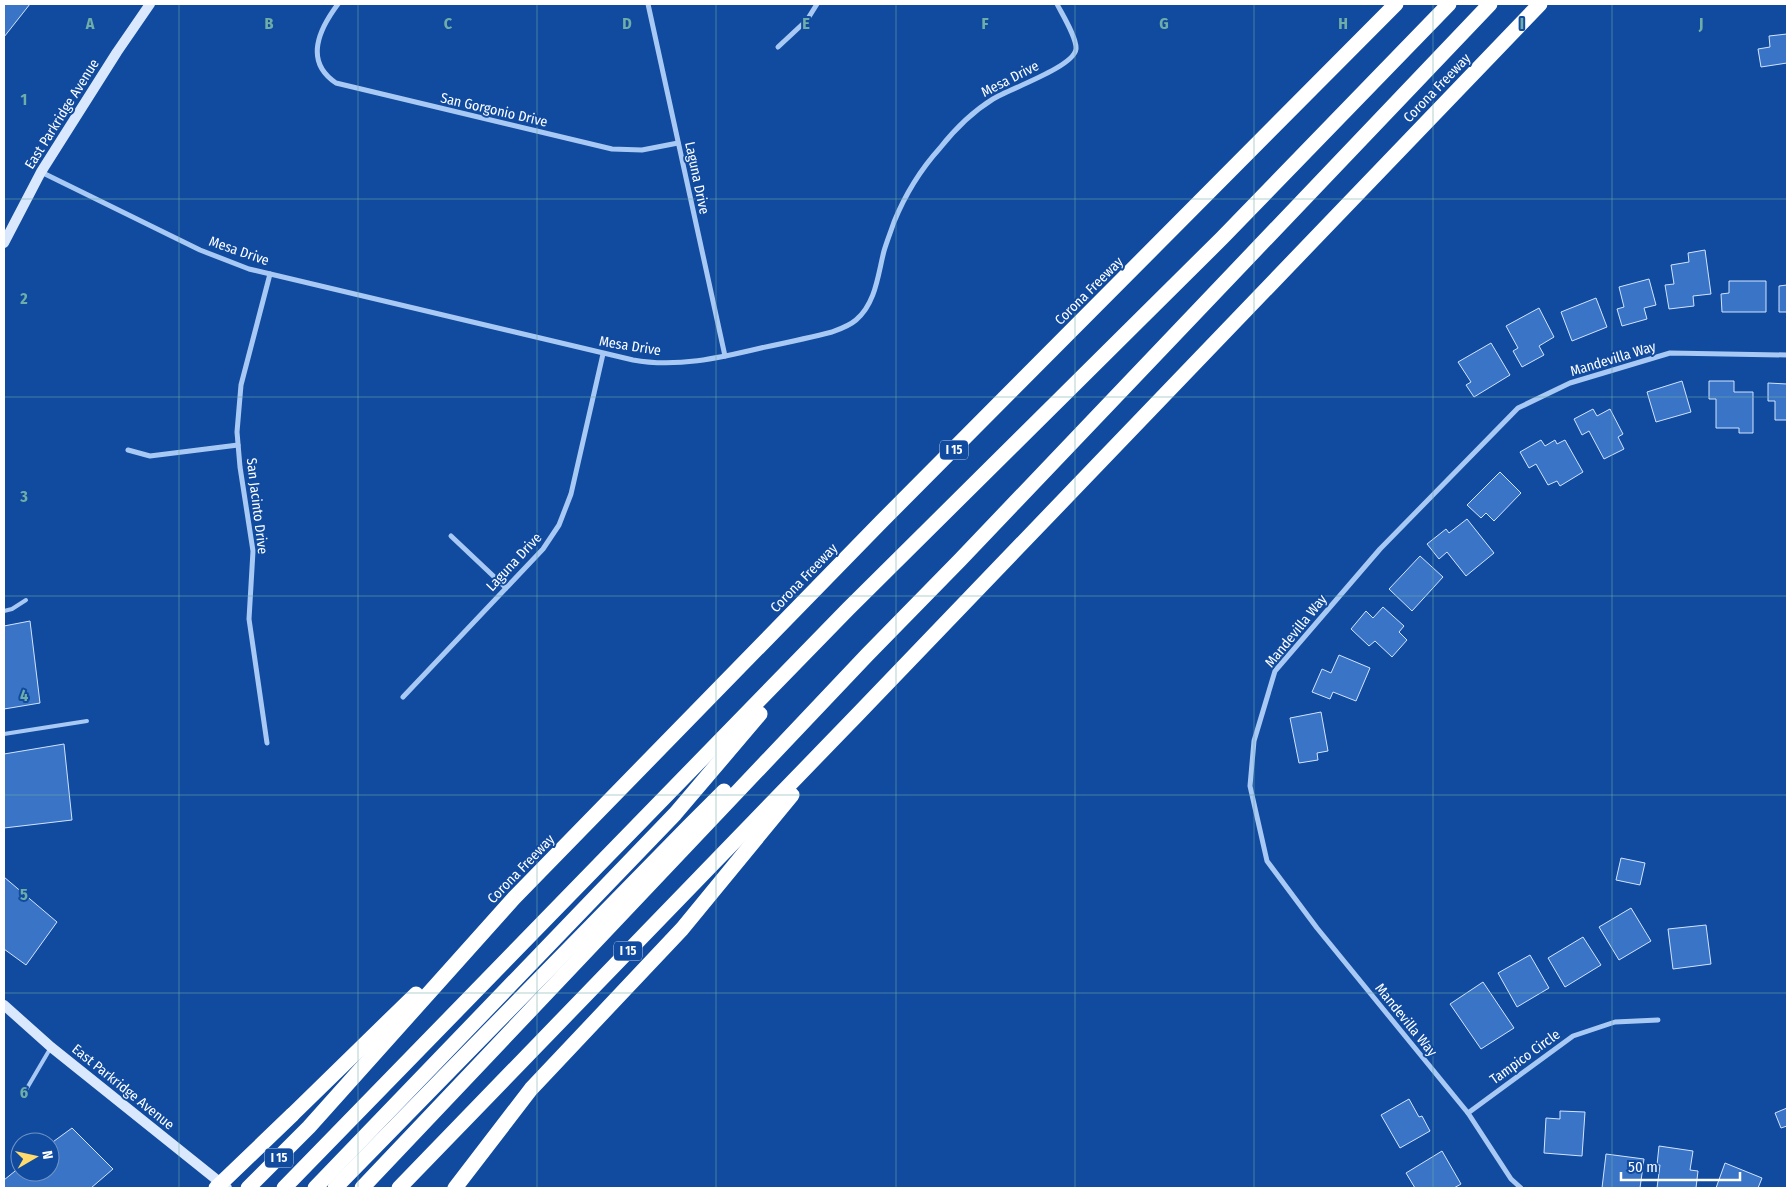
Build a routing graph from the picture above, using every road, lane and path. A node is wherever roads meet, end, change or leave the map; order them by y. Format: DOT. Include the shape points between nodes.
graph roads {
  1 [pos="150,4"];
  2 [pos="338,4"];
  3 [pos="648,4"];
  4 [pos="818,4"];
  5 [pos="1057,4"];
  6 [pos="1396,4"];
  7 [pos="1449,4"];
  8 [pos="1490,4"];
  9 [pos="1540,4"];
  10 [pos="778,47"];
  11 [pos="678,143"];
  12 [pos="41,172"];
  13 [pos="4,243"];
  14 [pos="270,274"];
  15 [pos="603,354"];
  16 [pos="1787,355"];
  17 [pos="725,356"];
  18 [pos="238,445"];
  19 [pos="128,450"];
  20 [pos="451,536"];
  21 [pos="506,588"];
  22 [pos="26,600"];
  23 [pos="4,611"];
  24 [pos="841,617"];
  25 [pos="867,655"];
  26 [pos="403,697"];
  27 [pos="858,714"];
  28 [pos="87,721"];
  29 [pos="4,734"];
  30 [pos="267,743"];
  31 [pos="514,898"];
  32 [pos="4,1005"];
  33 [pos="1658,1020"];
  34 [pos="51,1047"];
  35 [pos="23,1095"];
  36 [pos="1468,1113"];
  37 [pos="346,1166"];
  38 [pos="367,1183"];
  39 [pos="216,1188"];
  40 [pos="227,1188"];
  41 [pos="248,1188"];
  42 [pos="284,1188"];
  43 [pos="315,1188"];
  44 [pos="335,1188"];
  45 [pos="399,1188"];
  46 [pos="455,1188"];
  47 [pos="1521,1188"];
  1 -- 12 [label="main road, East Parkridge Avenue"];
  2 -- 11 [label="street, San Gorgonio Drive" via="320,35 318,59 324,73 344,86 612,149 642,150"];
  3 -- 11 [label="street, Laguna Drive"];
  4 -- 10 [label="street" via="808,20"];
  5 -- 17 [label="street, Mesa Drive" via="1075,44 1074,54 1062,65 995,97 969,117 938,149 895,220 872,295 861,315 832,332"];
  6 -- 31 [label="highway, Corona Freeway / I 15" via="881,522"];
  7 -- 24 [label="highway" via="1222,238"];
  8 -- 25 [label="highway"];
  9 -- 27 [label="highway, Corona Freeway / I 15"];
  11 -- 17 [label="street, Laguna Drive"];
  12 -- 13 [label="main road, East Parkridge Avenue"];
  12 -- 14 [label="street, Mesa Drive" via="212,256"];
  14 -- 15 [label="street, Mesa Drive"];
  14 -- 18 [label="street, San Jacinto Drive" via="241,385"];
  15 -- 17 [label="street, Mesa Drive" via="660,363"];
  15 -- 21 [label="street, Laguna Drive" via="563,517 543,549"];
  16 -- 36 [label="street, Mandevilla Way" via="1670,353 1570,383 1518,408 1380,550 1274,670 1254,741 1250,786 1267,861 1317,928"];
  18 -- 19 [label="street" via="150,456"];
  18 -- 30 [label="street, San Jacinto Drive" via="253,551 248,619"];
  20 -- 21 [label="street"];
  21 -- 26 [label="street, Laguna Drive"];
  22 -- 23 [label="lane"];
  24 -- 37 [label="highway" via="674,814"];
  24 -- 42 [label="highway"];
  25 -- 37 [label="highway" via="688,827"];
  25 -- 38 [label="highway"];
  27 -- 45 [label="highway, Corona Freeway / I 15"];
  27 -- 46 [label="highway" via="682,930 531,1089"];
  28 -- 29 [label="lane"];
  31 -- 39 [label="highway, bridge"];
  31 -- 41 [label="highway, Corona Freeway / I 15" via="309,1127"];
  32 -- 34 [label="main road, East Parkridge Avenue"];
  33 -- 36 [label="street, Tampico Circle" via="1615,1022 1573,1036"];
  34 -- 35 [label="lane"];
  34 -- 40 [label="main road, East Parkridge Avenue"];
  36 -- 47 [label="street, Mandevilla Way" via="1511,1179"];
  37 -- 43 [label="highway"];
  37 -- 44 [label="highway"];
}
